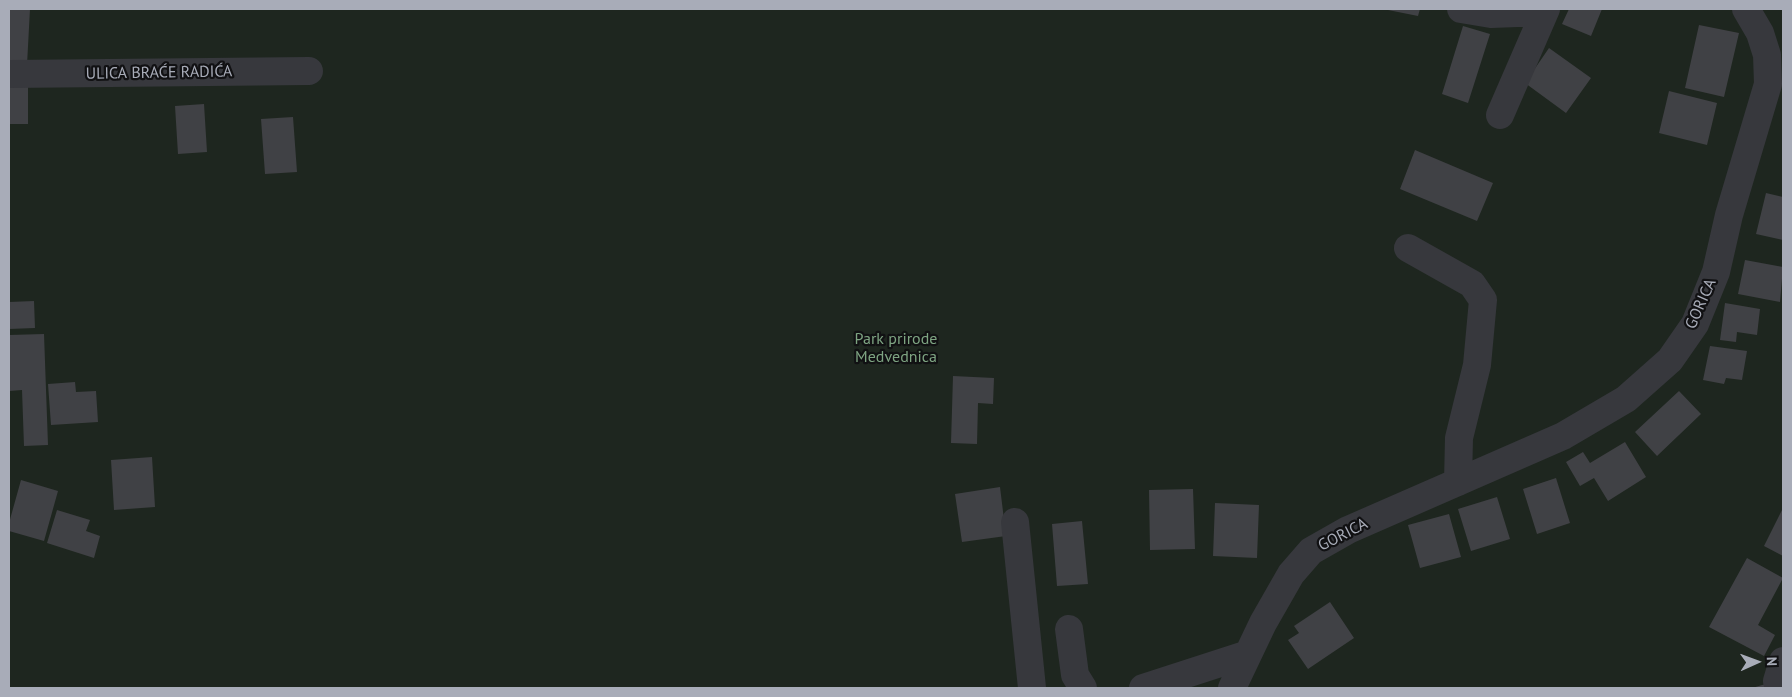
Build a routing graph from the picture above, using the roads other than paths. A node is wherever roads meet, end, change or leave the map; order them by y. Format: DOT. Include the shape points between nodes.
graph roads {
  1 [pos="1461,9"];
  2 [pos="1746,9"];
  3 [pos="1545,10"];
  4 [pos="309,71"];
  5 [pos="9,74"];
  6 [pos="1500,115"];
  7 [pos="1408,248"];
  8 [pos="1458,482"];
  9 [pos="1015,522"];
  10 [pos="1069,629"];
  11 [pos="1248,654"];
  12 [pos="1783,661"];
  13 [pos="1032,688"];
  14 [pos="1083,688"];
  15 [pos="1143,688"];
  16 [pos="1232,688"];
  17 [pos="1779,688"];
  1 -- 3 [label="street" via="1491,14"];
  2 -- 8 [label="street, GORICA" via="1760,33 1767,55 1768,84 1729,215 1716,272 1695,324 1670,360 1626,399 1563,436"];
  3 -- 6 [label="street"];
  4 -- 5 [label="street, ULICA BRAĆE RADIĆA"];
  7 -- 8 [label="street" via="1472,284 1483,300 1477,365 1460,438"];
  8 -- 11 [label="street, GORICA" via="1348,530 1311,551 1291,574"];
  9 -- 13 [label="street"];
  10 -- 14 [label="street" via="1075,675"];
  11 -- 15 [label="street"];
  11 -- 16 [label="street, GORICA"];
  12 -- 17 [label="street" via="1777,681"];
}
